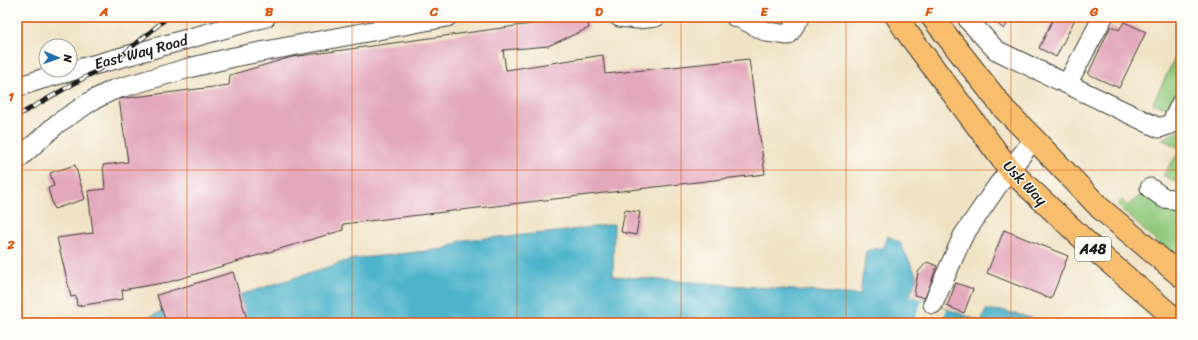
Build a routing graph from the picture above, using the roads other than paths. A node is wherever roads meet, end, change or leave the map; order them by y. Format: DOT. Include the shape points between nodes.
graph roads {
  1 [pos="266,17"];
  2 [pos="446,17"];
  3 [pos="619,17"];
  4 [pos="656,17"];
  5 [pos="735,17"];
  6 [pos="800,17"];
  7 [pos="897,17"];
  8 [pos="932,17"];
  9 [pos="967,17"];
  10 [pos="1103,17"];
  11 [pos="1067,84"];
  12 [pos="17,87"];
  13 [pos="1181,103"];
  14 [pos="1034,139"];
  15 [pos="17,160"];
  16 [pos="1010,170"];
  17 [pos="1150,188"];
  18 [pos="1181,200"];
  19 [pos="1181,276"];
  20 [pos="933,304"];
  21 [pos="1180,323"];
  1 -- 12 [label="street, East Way Road"];
  2 -- 15 [label="street" via="234,57 113,90 58,123"];
  3 -- 4 [label="street"];
  5 -- 6 [label="street" via="742,18 766,32 788,35"];
  7 -- 16 [label="main road, Usk Way / A48"];
  8 -- 14 [label="main road, A48" via="1004,109"];
  9 -- 11 [label="street" via="996,50"];
  10 -- 11 [label="street"];
  11 -- 13 [label="street" via="1159,128 1171,124"];
  14 -- 16 [label="street"];
  14 -- 19 [label="main road, A48" via="1100,208"];
  16 -- 20 [label="street" via="963,236"];
  16 -- 21 [label="main road, Usk Way / A48" via="1097,252"];
  17 -- 18 [label="street" via="1164,198"];
}
